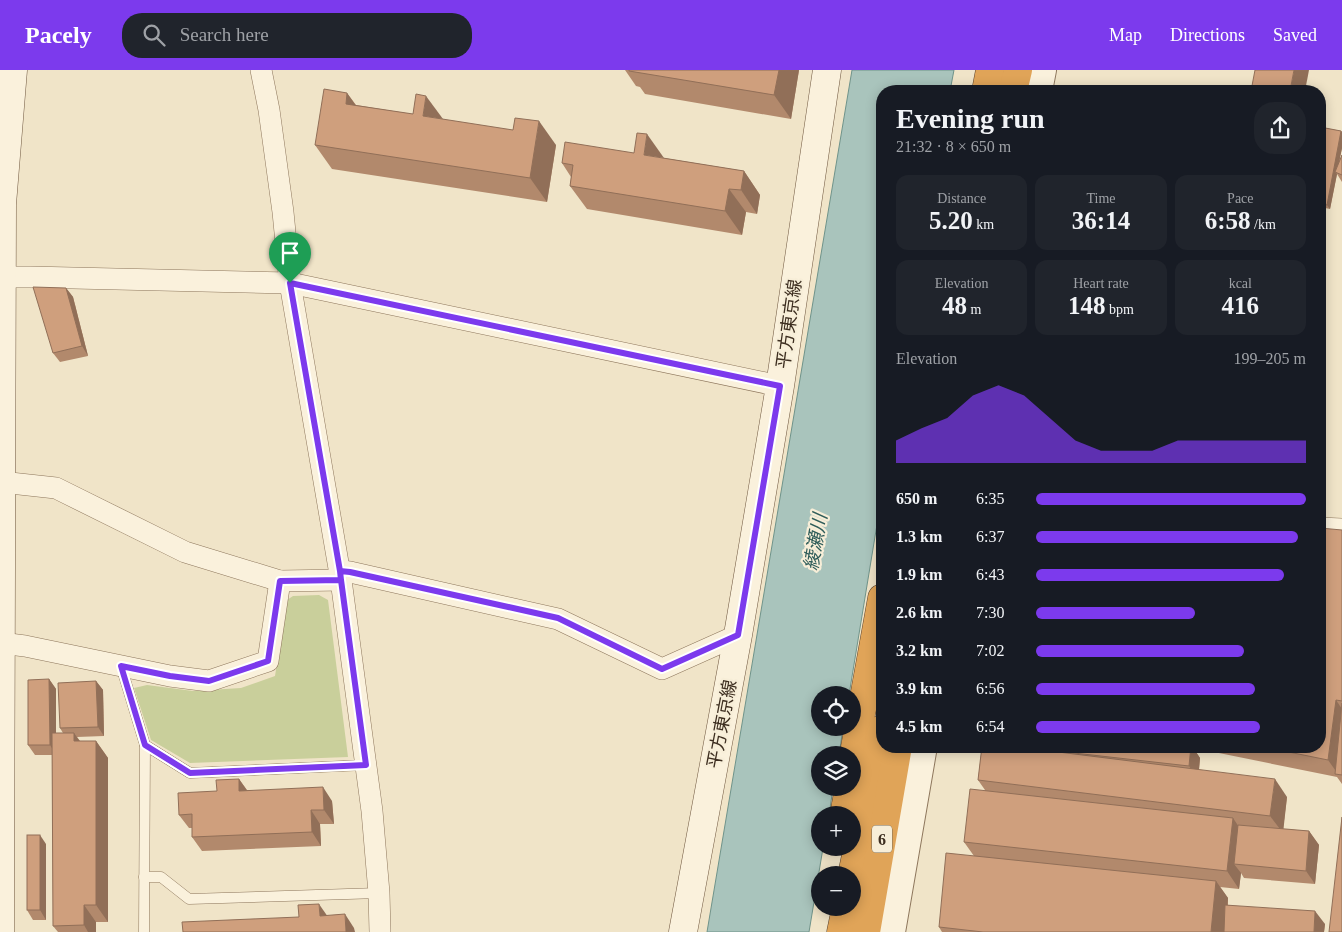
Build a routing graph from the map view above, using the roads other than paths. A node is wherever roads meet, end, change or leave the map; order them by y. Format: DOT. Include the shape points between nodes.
graph roads {
  1 [pos="13,70"];
  2 [pos="261,70"];
  3 [pos="827,70"];
  4 [pos="972,70"];
  5 [pos="990,70"];
  6 [pos="1018,70"];
  7 [pos="1043,70"];
  8 [pos="970,85"];
  9 [pos="987,85"];
  10 [pos="1015,85"];
  11 [pos="1041,85"];
  12 [pos="1,204"];
  13 [pos="1,277"];
  14 [pos="290,283"];
  15 [pos="780,386"];
  16 [pos="1,482"];
  17 [pos="1326,528"];
  18 [pos="1342,529"];
  19 [pos="0,567"];
  20 [pos="340,575"];
  21 [pos="280,581"];
  22 [pos="876,631"];
  23 [pos="738,635"];
  24 [pos="1,643"];
  25 [pos="121,666"];
  26 [pos="145,745"];
  27 [pos="855,746"];
  28 [pos="877,753"];
  29 [pos="897,753"];
  30 [pos="923,753"];
  31 [pos="366,765"];
  32 [pos="854,866"];
  33 [pos="144,877"];
  34 [pos="379,893"];
  35 [pos="828,916"];
  36 [pos="844,916"];
  37 [pos="0,932"];
  38 [pos="144,932"];
  39 [pos="380,932"];
  40 [pos="682,932"];
  41 [pos="825,932"];
  42 [pos="841,932"];
  43 [pos="866,932"];
  44 [pos="892,932"];
  1 -- 12 [label="main road"];
  2 -- 14 [label="street" via="273,138"];
  3 -- 15 [label="main road, 平方東京線"];
  4 -- 8 [label="highway"];
  5 -- 9 [label="highway"];
  6 -- 10 [label="highway"];
  7 -- 11 [label="street"];
  12 -- 13 [label="main road"];
  13 -- 14 [label="street"];
  13 -- 16 [label="main road"];
  14 -- 15 [label="street"];
  14 -- 20 [label="street"];
  15 -- 23 [label="main road, 平方東京線"];
  16 -- 19 [label="main road"];
  16 -- 21 [label="street" via="56,488 185,552"];
  17 -- 18 [label="street"];
  19 -- 24 [label="main road"];
  20 -- 21 [label="street"];
  20 -- 23 [label="street" via="350,572 558,618 662,669"];
  20 -- 31 [label="street"];
  21 -- 25 [label="street" via="268,661 209,681"];
  22 -- 27 [label="highway"];
  23 -- 40 [label="main road, 平方東京線"];
  24 -- 25 [label="street"];
  24 -- 37 [label="main road"];
  25 -- 26 [label="lane"];
  26 -- 31 [label="lane" via="190,773"];
  26 -- 33 [label="lane"];
  28 -- 32 [label="highway, 6"];
  29 -- 43 [label="highway, 6"];
  30 -- 44 [label="street"];
  31 -- 34 [label="street"];
  33 -- 34 [label="lane" via="161,878 189,899"];
  33 -- 38 [label="lane"];
  34 -- 39 [label="street"];
  35 -- 41 [label="highway"];
  36 -- 42 [label="highway"];
}
